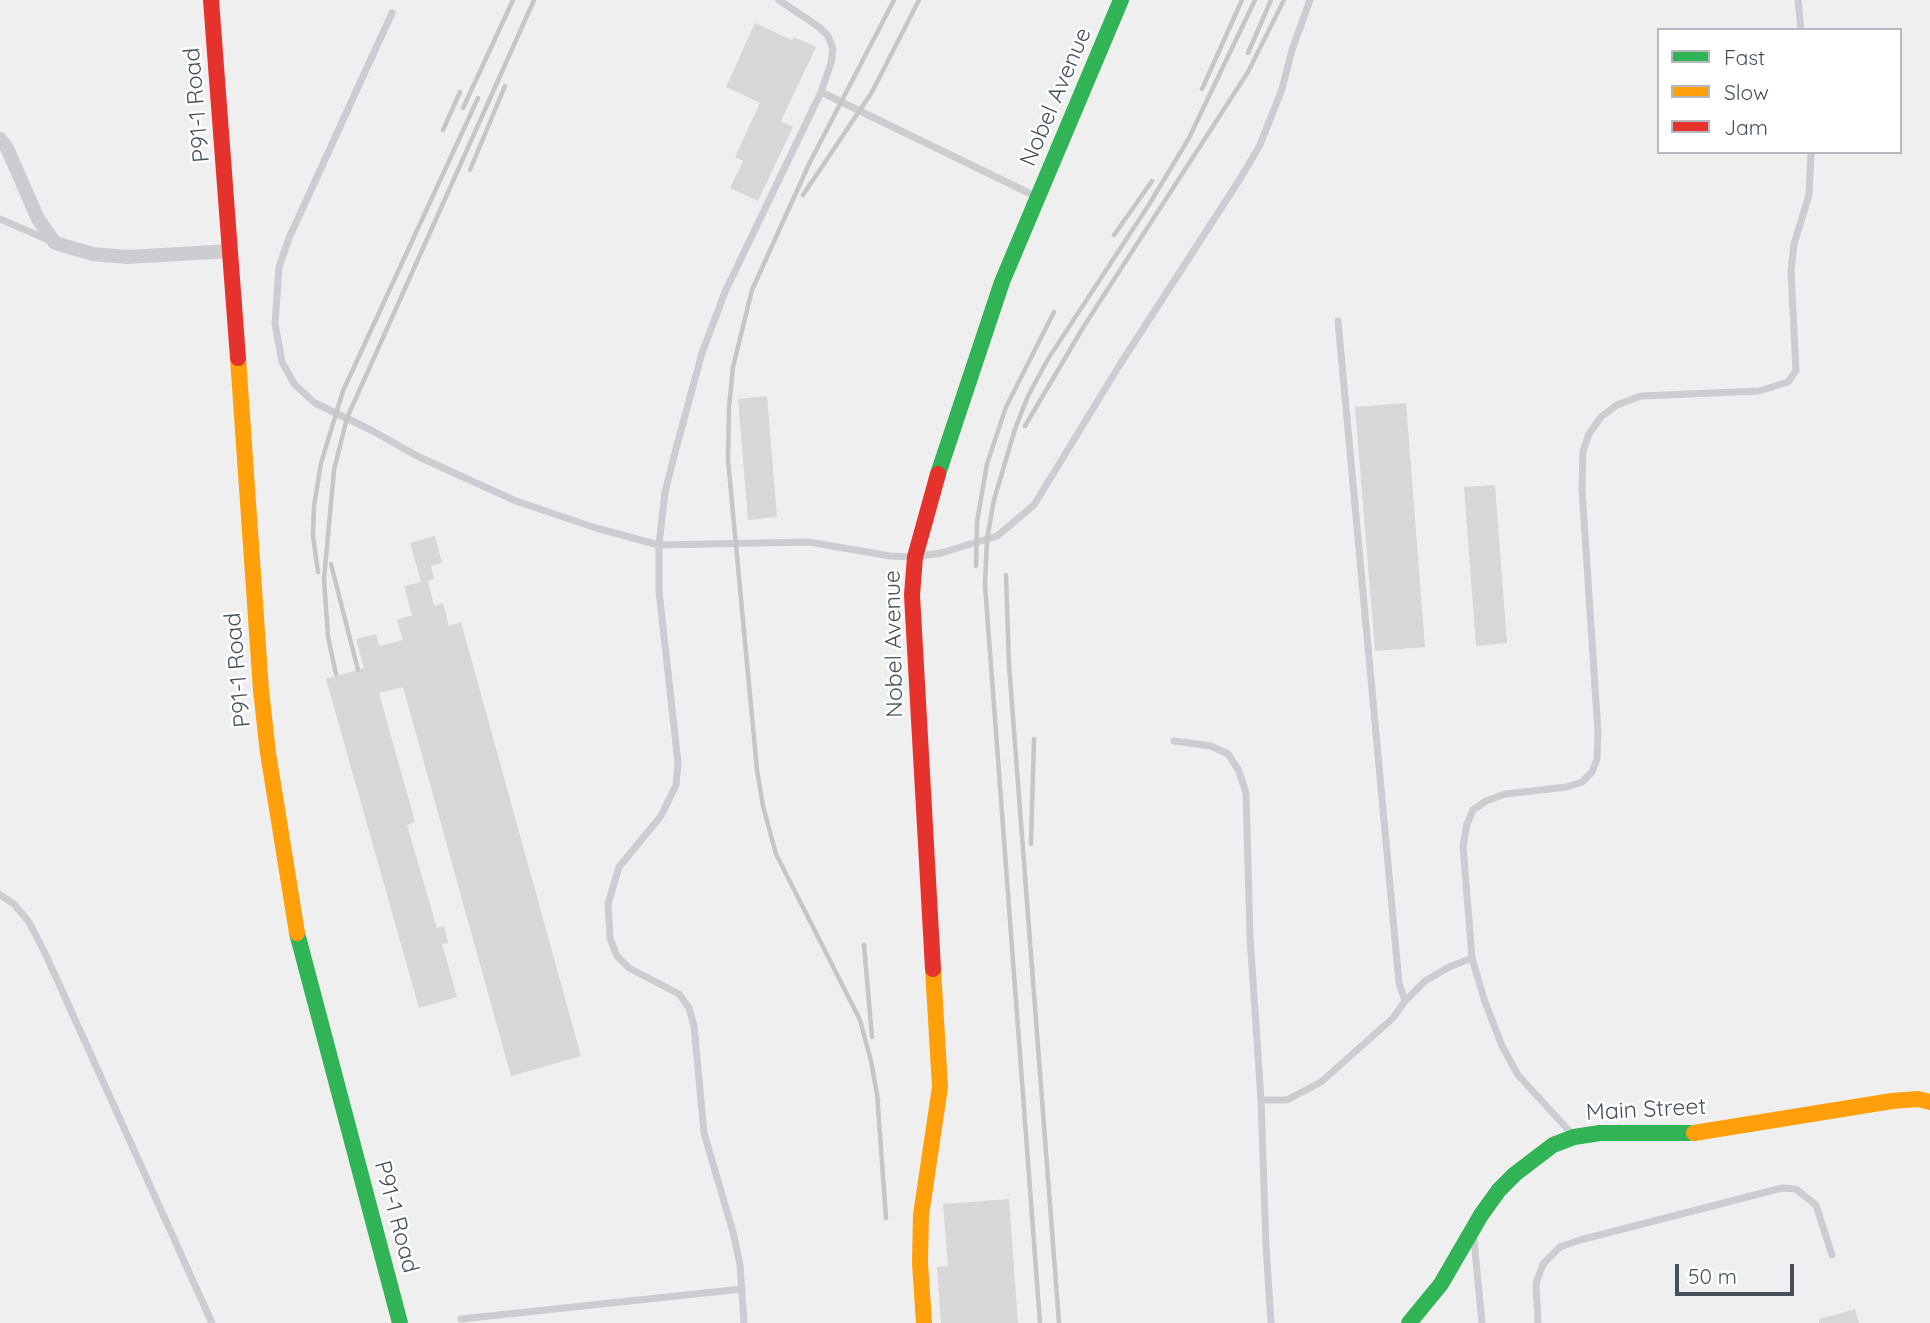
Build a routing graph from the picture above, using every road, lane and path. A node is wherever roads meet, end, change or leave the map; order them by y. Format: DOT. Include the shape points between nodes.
graph roads {
  1 [pos="211,0"];
  2 [pos="779,0"];
  3 [pos="1121,0"];
  4 [pos="1310,0"];
  5 [pos="1798,0"];
  6 [pos="392,13"];
  7 [pos="1801,28"];
  8 [pos="821,92"];
  9 [pos="0,139"];
  10 [pos="1811,154"];
  11 [pos="1038,198"];
  12 [pos="0,219"];
  13 [pos="55,243"];
  14 [pos="231,251"];
  15 [pos="1338,321"];
  16 [pos="659,545"];
  17 [pos="915,557"];
  18 [pos="1174,741"];
  19 [pos="0,895"];
  20 [pos="1472,958"];
  21 [pos="1405,1001"];
  22 [pos="1261,1100"];
  23 [pos="1930,1102"];
  24 [pos="1574,1137"];
  25 [pos="1473,1229"];
  26 [pos="1832,1255"];
  27 [pos="742,1289"];
  28 [pos="461,1319"];
  29 [pos="212,1323"];
  30 [pos="400,1323"];
  31 [pos="744,1323"];
  32 [pos="924,1323"];
  33 [pos="1271,1323"];
  34 [pos="1409,1323"];
  35 [pos="1482,1323"];
  36 [pos="1538,1323"];
  1 -- 14 [label="street, P91-1 Road"];
  2 -- 8 [label="lane" via="828,36 833,49"];
  3 -- 11 [label="street, Nobel Avenue"];
  4 -- 17 [label="lane" via="1259,145 1034,505 997,536"];
  5 -- 7 [label="lane"];
  6 -- 16 [label="lane" via="279,267 275,324 282,362 295,385 315,403 417,456 516,501"];
  8 -- 11 [label="lane"];
  8 -- 16 [label="lane" via="725,292 702,353 665,492"];
  9 -- 13 [label="street" via="38,219"];
  10 -- 20 [label="lane" via="1809,195 1791,271 1796,371 1788,382 1759,391 1641,396 1617,405 1601,417 1590,434 1581,466 1597,759 1582,782 1567,788 1505,794 1473,810 1463,846"];
  11 -- 17 [label="street, Nobel Avenue" via="969,375"];
  12 -- 13 [label="lane"];
  13 -- 14 [label="street" via="93,254 127,257"];
  14 -- 30 [label="street, P91-1 Road" via="261,690 284,861 295,925"];
  15 -- 21 [label="lane" via="1399,983"];
  16 -- 17 [label="lane" via="809,542"];
  16 -- 27 [label="lane" via="659,591 678,763 676,785 661,816 619,867 608,921 617,956 629,968 679,994 689,1008 704,1133 733,1231"];
  17 -- 32 [label="street, Nobel Avenue" via="914,639 940,1087 920,1227"];
  18 -- 22 [label="lane" via="1211,746 1228,754 1246,793"];
  19 -- 29 [label="lane" via="29,922 45,953"];
  20 -- 21 [label="lane" via="1425,981"];
  20 -- 24 [label="lane" via="1502,1046 1518,1075"];
  21 -- 22 [label="lane" via="1393,1018 1321,1082 1287,1100"];
  22 -- 33 [label="lane"];
  23 -- 24 [label="street, Main Street" via="1892,1101 1692,1133"];
  24 -- 25 [label="street, Main Street" via="1553,1145 1515,1174"];
  25 -- 34 [label="street, Main Street" via="1441,1284"];
  25 -- 35 [label="lane"];
  26 -- 36 [label="lane" via="1816,1205 1796,1189 1783,1188 1560,1247 1543,1264 1536,1283"];
  27 -- 28 [label="lane"];
  27 -- 31 [label="lane"];
}
